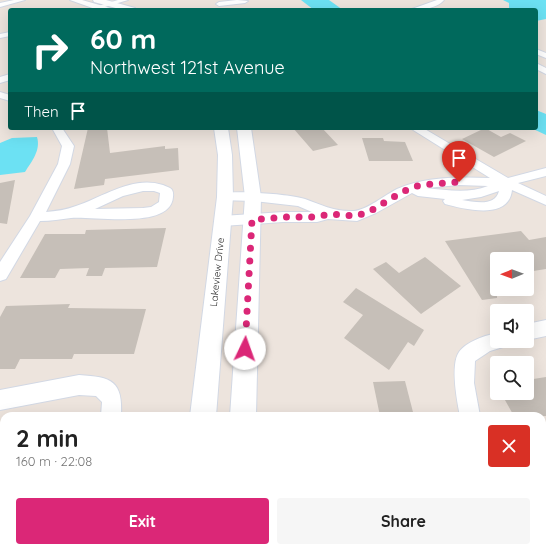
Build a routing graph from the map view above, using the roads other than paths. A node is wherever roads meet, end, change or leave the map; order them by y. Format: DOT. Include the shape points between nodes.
graph roads {
  1 [pos="22,0"];
  2 [pos="74,0"];
  3 [pos="125,0"];
  4 [pos="442,0"];
  5 [pos="246,2"];
  6 [pos="97,4"];
  7 [pos="111,4"];
  8 [pos="219,4"];
  9 [pos="0,5"];
  10 [pos="125,8"];
  11 [pos="419,8"];
  12 [pos="58,130"];
  13 [pos="221,130"];
  14 [pos="244,130"];
  15 [pos="418,130"];
  16 [pos="546,172"];
  17 [pos="506,182"];
  18 [pos="402,192"];
  19 [pos="253,197"];
  20 [pos="225,198"];
  21 [pos="546,201"];
  22 [pos="70,213"];
  23 [pos="329,214"];
  24 [pos="36,217"];
  25 [pos="252,220"];
  26 [pos="222,221"];
  27 [pos="0,275"];
  28 [pos="546,328"];
  29 [pos="534,331"];
  30 [pos="490,343"];
  31 [pos="0,400"];
  32 [pos="111,412"];
  33 [pos="203,412"];
  34 [pos="243,412"];
  35 [pos="469,412"];
  1 -- 9 [label="street"];
  2 -- 6 [label="street"];
  3 -- 7 [label="street"];
  4 -- 11 [label="street"];
  5 -- 8 [label="street"];
  6 -- 7 [label="street"];
  7 -- 10 [label="street"];
  12 -- 24 [label="street" via="68,146 64,164"];
  13 -- 20 [label="street, Lakeview Drive" via="225,155"];
  14 -- 19 [label="street"];
  15 -- 17 [label="street"];
  16 -- 17 [label="street"];
  17 -- 18 [label="street" via="420,185"];
  17 -- 18 [label="street" via="506,192 502,201 484,207 463,205 437,194"];
  17 -- 21 [label="street"];
  18 -- 23 [label="street" via="357,216"];
  19 -- 20 [label="street"];
  19 -- 23 [label="street" via="300,202"];
  19 -- 25 [label="street"];
  20 -- 26 [label="street, Lakeview Drive"];
  22 -- 22 [label="street" via="136,187 159,187 167,191 167,200 162,208 147,214"];
  22 -- 24 [label="street"];
  23 -- 25 [label="street" via="317,217"];
  24 -- 27 [label="street"];
  25 -- 26 [label="street"];
  25 -- 34 [label="street"];
  26 -- 33 [label="street, Lakeview Drive"];
  28 -- 29 [label="street"];
  30 -- 35 [label="street" via="466,357 464,383"];
  31 -- 32 [label="street" via="79,385 101,386 112,398"];
}
